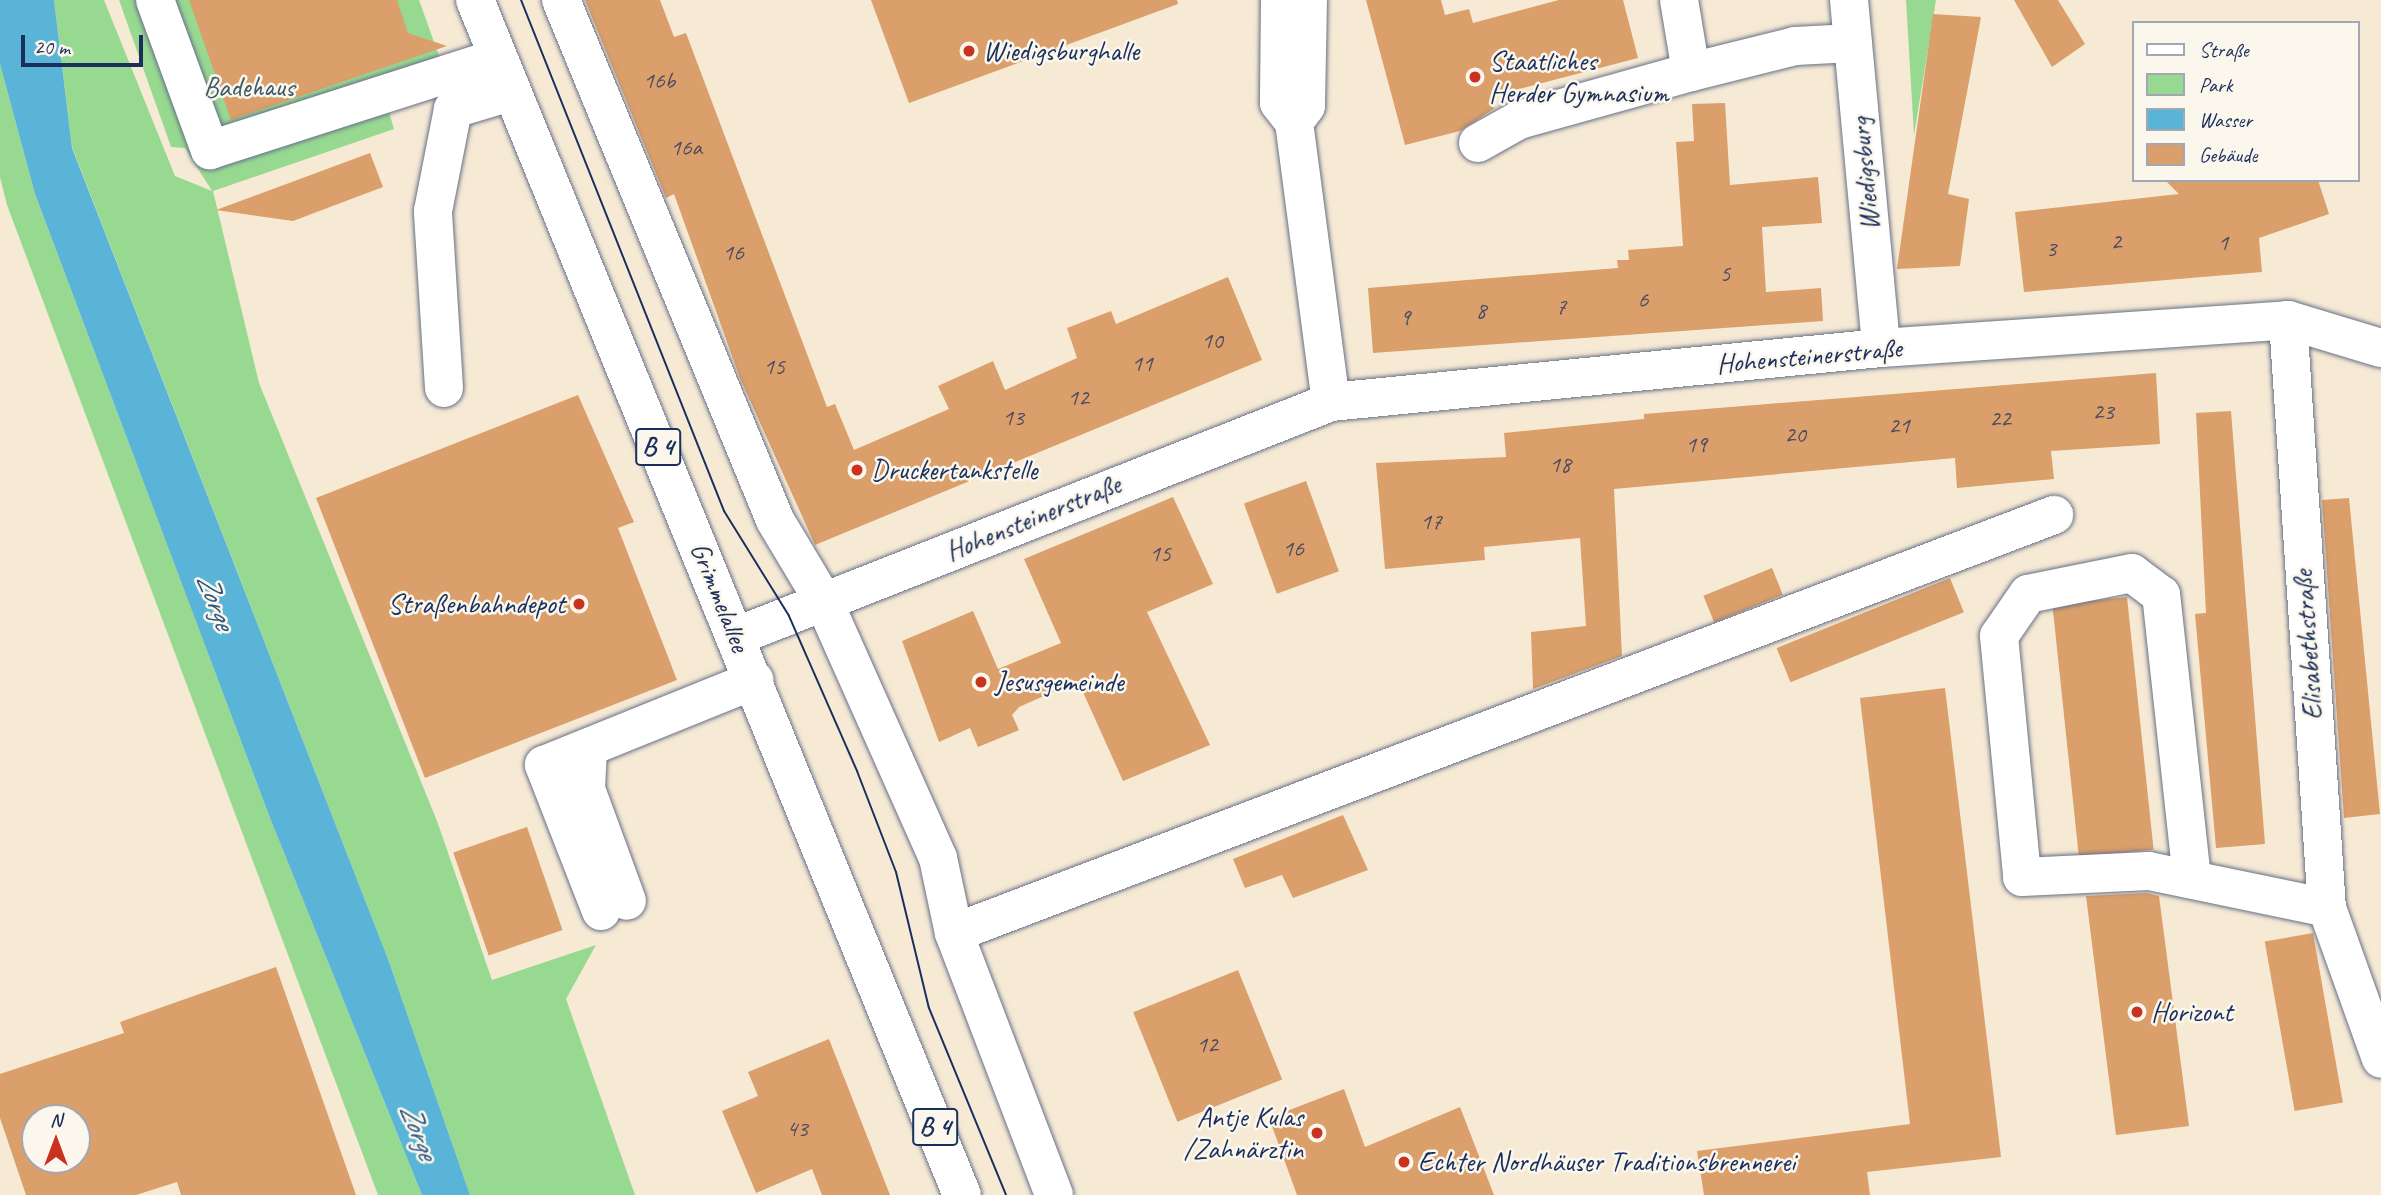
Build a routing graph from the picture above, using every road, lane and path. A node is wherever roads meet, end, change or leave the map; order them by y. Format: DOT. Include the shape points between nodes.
graph roads {
  1 [pos="155,0"];
  2 [pos="475,0"];
  3 [pos="561,0"];
  4 [pos="1280,0"];
  5 [pos="1308,0"];
  6 [pos="1679,0"];
  7 [pos="1849,0"];
  8 [pos="1853,43"];
  9 [pos="1691,72"];
  10 [pos="503,75"];
  11 [pos="1294,122"];
  12 [pos="1478,143"];
  13 [pos="2288,320"];
  14 [pos="1881,348"];
  15 [pos="2381,348"];
  16 [pos="444,388"];
  17 [pos="1331,402"];
  18 [pos="2054,516"];
  19 [pos="824,602"];
  20 [pos="737,636"];
  21 [pos="754,680"];
  22 [pos="2192,879"];
  23 [pos="614,906"];
  24 [pos="2327,908"];
  25 [pos="954,933"];
  26 [pos="2381,1059"];
  27 [pos="962,1195"];
  28 [pos="1055,1195"];
  1 -- 10 [label="street" via="210,149"];
  2 -- 10 [label="street, Grimmelallee / B 4"];
  3 -- 19 [label="street" via="775,520"];
  4 -- 11 [label="street" via="1279,103"];
  5 -- 11 [label="street" via="1306,106"];
  6 -- 9 [label="street"];
  7 -- 8 [label="street, Wiedigsburg"];
  8 -- 9 [label="street" via="1795,46"];
  8 -- 14 [label="street, Wiedigsburg"];
  9 -- 12 [label="street" via="1519,120"];
  10 -- 16 [label="street" via="453,109 433,211"];
  10 -- 20 [label="street, Grimmelallee / B 4"];
  11 -- 17 [label="street"];
  13 -- 14 [label="street, Hohensteinerstraße"];
  13 -- 15 [label="street"];
  13 -- 24 [label="street, Elisabethstraße"];
  14 -- 17 [label="street, Hohensteinerstraße"];
  17 -- 19 [label="street, Hohensteinerstraße"];
  18 -- 25 [label="street"];
  19 -- 20 [label="street, Hohensteinerstraße"];
  19 -- 25 [label="street" via="938,858"];
  20 -- 21 [label="street, Grimmelallee / B 4"];
  21 -- 23 [label="street" via="544,765"];
  21 -- 27 [label="street, Grimmelallee / B 4"];
  22 -- 22 [label="street" via="2149,871 2022,877 1999,636 2028,594 2132,573 2161,595"];
  22 -- 24 [label="street"];
  24 -- 26 [label="street, Elisabethstraße"];
  25 -- 28 [label="street"];
}
